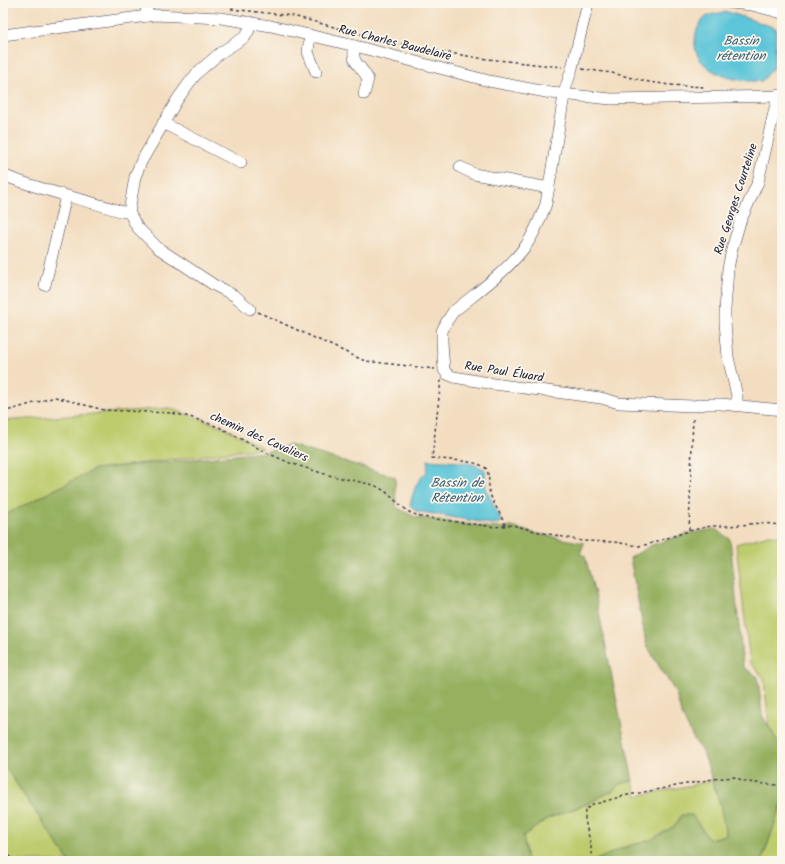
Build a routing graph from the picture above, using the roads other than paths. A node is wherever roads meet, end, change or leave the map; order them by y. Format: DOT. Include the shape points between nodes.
graph roads {
  1 [pos="147,3"];
  2 [pos="588,3"];
  3 [pos="730,3"];
  4 [pos="782,13"];
  5 [pos="146,16"];
  6 [pos="250,22"];
  7 [pos="3,35"];
  8 [pos="310,35"];
  9 [pos="355,46"];
  10 [pos="316,72"];
  11 [pos="364,94"];
  12 [pos="564,94"];
  13 [pos="780,95"];
  14 [pos="163,123"];
  15 [pos="241,163"];
  16 [pos="460,167"];
  17 [pos="3,175"];
  18 [pos="549,188"];
  19 [pos="66,196"];
  20 [pos="129,212"];
  21 [pos="45,285"];
  22 [pos="250,309"];
  23 [pos="737,406"];
  24 [pos="782,410"];
  1 -- 5 [label="street"];
  2 -- 12 [label="street"];
  3 -- 4 [label="street" via="752,5"];
  5 -- 6 [label="street, Rue Charles Baudelaire" via="190,16"];
  5 -- 7 [label="street, Rue Charles Baudelaire"];
  6 -- 8 [label="street, Rue Charles Baudelaire"];
  6 -- 14 [label="street" via="245,37 225,49 189,82"];
  8 -- 9 [label="street, Rue Charles Baudelaire"];
  8 -- 10 [label="street" via="308,52"];
  9 -- 11 [label="street" via="354,60 368,78"];
  9 -- 12 [label="street, Rue Charles Baudelaire" via="489,81"];
  12 -- 13 [label="street, Rue Charles Baudelaire" via="611,99"];
  12 -- 18 [label="street"];
  13 -- 23 [label="street, Rue Georges Courteline" via="758,182 740,222 728,269 725,323"];
  14 -- 15 [label="street"];
  14 -- 20 [label="street" via="135,177"];
  16 -- 18 [label="street" via="474,174"];
  17 -- 19 [label="street"];
  18 -- 23 [label="street, Rue Paul Éluard" via="541,218 524,247 506,267 453,312 447,321 442,331 445,371 454,377 601,398 619,403"];
  19 -- 20 [label="street"];
  19 -- 21 [label="street"];
  20 -- 22 [label="street" via="137,227 158,248 235,296"];
  23 -- 24 [label="street, Rue Paul Éluard"];
}
